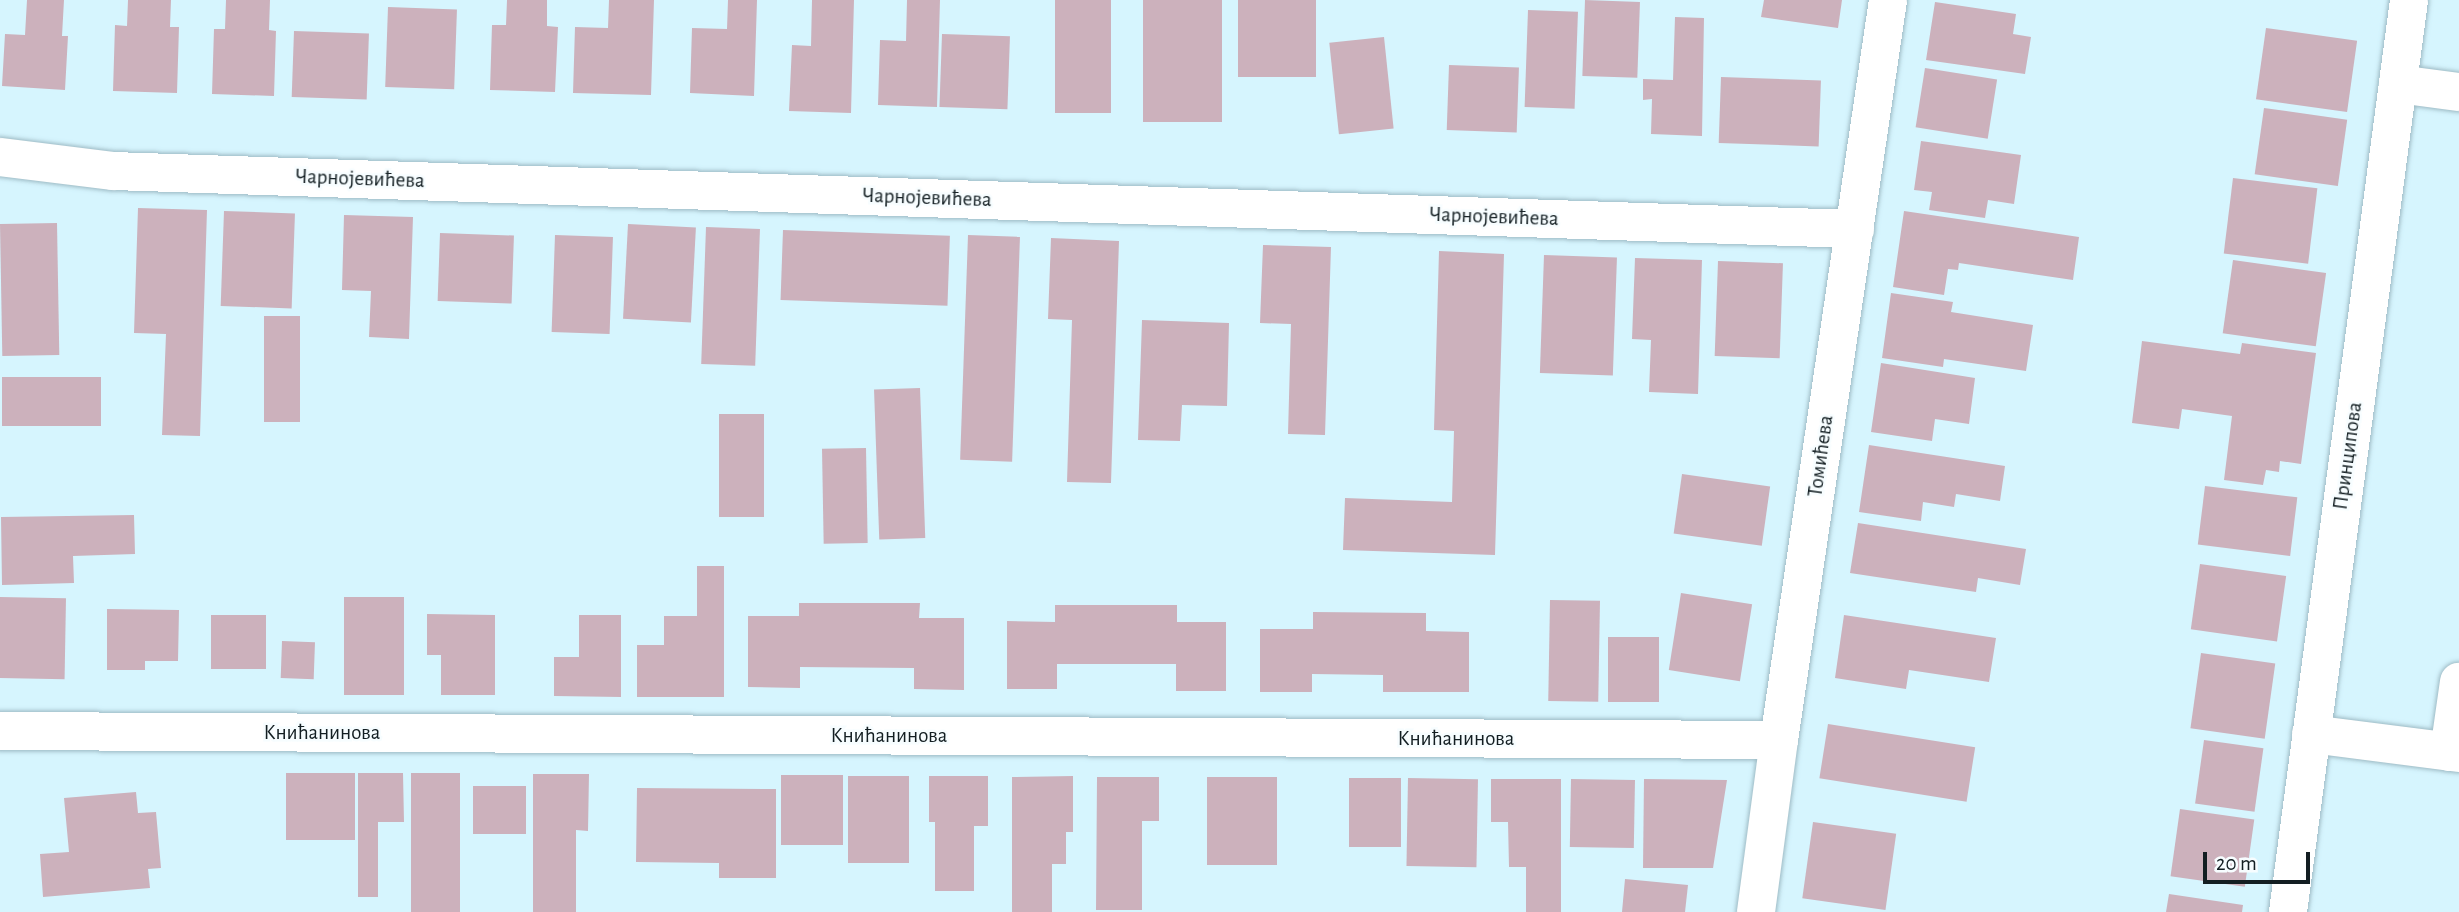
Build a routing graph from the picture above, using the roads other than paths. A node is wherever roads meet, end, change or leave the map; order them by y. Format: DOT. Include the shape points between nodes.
graph roads {
  1 [pos="1888,0"];
  2 [pos="2409,0"];
  3 [pos="2398,84"];
  4 [pos="2459,92"];
  5 [pos="0,157"];
  6 [pos="1854,229"];
  7 [pos="2459,682"];
  8 [pos="0,731"];
  9 [pos="2311,734"];
  10 [pos="1779,740"];
  11 [pos="2454,752"];
  12 [pos="1756,912"];
  13 [pos="2288,912"];
  1 -- 6 [label="street, Томићева"];
  2 -- 3 [label="street, Принципова"];
  3 -- 4 [label="street"];
  3 -- 9 [label="street, Принципова"];
  5 -- 6 [label="street, Чарнојевићева" via="113,171"];
  6 -- 10 [label="street, Томићева"];
  7 -- 11 [label="street"];
  8 -- 10 [label="street, Книћанинова"];
  9 -- 11 [label="street"];
  9 -- 13 [label="street, Принципова"];
  10 -- 12 [label="street, Томићева"];
}
